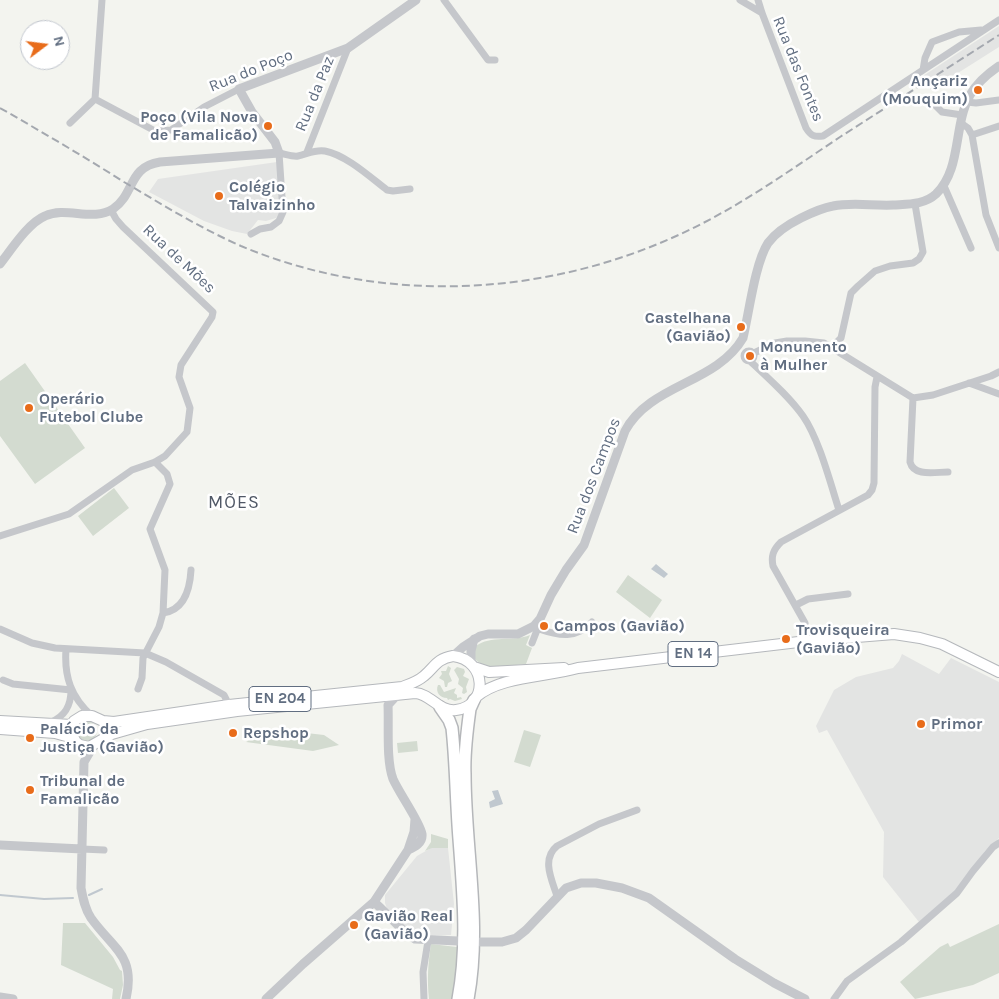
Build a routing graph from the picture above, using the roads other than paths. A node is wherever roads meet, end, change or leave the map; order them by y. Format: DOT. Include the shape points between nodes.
graph roads {
  1 [pos="102,0"];
  2 [pos="416,0"];
  3 [pos="444,0"];
  4 [pos="740,0"];
  5 [pos="758,0"];
  6 [pos="762,13"];
  7 [pos="999,20"];
  8 [pos="984,30"];
  9 [pos="348,48"];
  10 [pos="495,60"];
  11 [pos="999,66"];
  12 [pos="923,70"];
  13 [pos="239,89"];
  14 [pos="95,99"];
  15 [pos="999,100"];
  16 [pos="932,102"];
  17 [pos="967,102"];
  18 [pos="961,119"];
  19 [pos="70,123"];
  20 [pos="999,126"];
  21 [pos="972,135"];
  22 [pos="307,152"];
  23 [pos="279,153"];
  24 [pos="944,186"];
  25 [pos="410,189"];
  26 [pos="915,204"];
  27 [pos="112,210"];
  28 [pos="251,234"];
  29 [pos="996,235"];
  30 [pos="971,248"];
  31 [pos="999,248"];
  32 [pos="0,264"];
  33 [pos="739,345"];
  34 [pos="832,347"];
  35 [pos="752,352"];
  36 [pos="731,354"];
  37 [pos="747,359"];
  38 [pos="999,372"];
  39 [pos="877,377"];
  40 [pos="969,383"];
  41 [pos="999,394"];
  42 [pos="913,398"];
  43 [pos="156,462"];
  44 [pos="948,472"];
  45 [pos="839,510"];
  46 [pos="0,536"];
  47 [pos="190,570"];
  48 [pos="848,594"];
  49 [pos="796,605"];
  50 [pos="163,613"];
  51 [pos="592,622"];
  52 [pos="538,625"];
  53 [pos="0,629"];
  54 [pos="474,639"];
  55 [pos="807,640"];
  56 [pos="532,643"];
  57 [pos="66,649"];
  58 [pos="146,653"];
  59 [pos="453,656"];
  60 [pos="472,665"];
  61 [pos="578,668"];
  62 [pos="429,671"];
  63 [pos="999,672"];
  64 [pos="3,680"];
  65 [pos="138,689"];
  66 [pos="72,690"];
  67 [pos="398,694"];
  68 [pos="377,696"];
  69 [pos="475,698"];
  70 [pos="436,704"];
  71 [pos="229,705"];
  72 [pos="388,705"];
  73 [pos="94,718"];
  74 [pos="0,721"];
  75 [pos="47,724"];
  76 [pos="72,725"];
  77 [pos="0,729"];
  78 [pos="74,740"];
  79 [pos="96,744"];
  80 [pos="84,762"];
  81 [pos="637,810"];
  82 [pos="999,843"];
  83 [pos="0,845"];
  84 [pos="82,849"];
  85 [pos="104,850"];
  86 [pos="557,896"];
  87 [pos="374,902"];
  88 [pos="428,941"];
  89 [pos="458,941"];
  90 [pos="481,942"];
  91 [pos="0,998"];
  92 [pos="13,999"];
  93 [pos="126,999"];
  94 [pos="266,999"];
  95 [pos="424,999"];
  96 [pos="458,999"];
  97 [pos="468,999"];
  98 [pos="805,999"];
  99 [pos="834,999"];
  1 -- 14 [label="street"];
  2 -- 9 [label="street, Rua do Poço"];
  3 -- 10 [label="street" via="488,60"];
  4 -- 6 [label="street"];
  5 -- 6 [label="street, Rua das Fontes"];
  6 -- 12 [label="street, Rua das Fontes" via="806,128 816,137 823,136"];
  7 -- 8 [label="street"];
  8 -- 12 [label="street"];
  8 -- 12 [label="street" via="959,32 932,42"];
  9 -- 13 [label="street, Rua do Poço"];
  9 -- 22 [label="street, Rua da Paz"];
  11 -- 17 [label="street" via="976,85"];
  13 -- 14 [label="street, Rua do Poço" via="204,107 171,130 162,132"];
  13 -- 23 [label="street"];
  14 -- 19 [label="street"];
  15 -- 17 [label="street"];
  16 -- 18 [label="street" via="942,112"];
  17 -- 18 [label="street"];
  18 -- 21 [label="street"];
  18 -- 24 [label="street"];
  20 -- 21 [label="street"];
  21 -- 29 [label="street" via="986,215"];
  22 -- 23 [label="street, Rua da Paz" via="297,156"];
  22 -- 25 [label="street" via="324,151 339,156 387,190"];
  23 -- 27 [label="street" via="152,163 141,169"];
  23 -- 28 [label="street" via="283,212 271,227"];
  24 -- 26 [label="street" via="928,200"];
  24 -- 30 [label="street"];
  26 -- 33 [label="street, Rua dos Campos" via="834,206 791,223 779,232 768,242 762,256 746,328"];
  26 -- 34 [label="street" via="923,252 919,259 914,263 875,271 851,293 841,338"];
  27 -- 32 [label="street" via="44,216"];
  27 -- 43 [label="street, Rua de Mões" via="123,227 213,312 180,365 179,377 190,408 186,432"];
  29 -- 31 [label="street"];
  33 -- 35 [label="street"];
  33 -- 36 [label="street, Rua dos Campos"];
  34 -- 35 [label="street" via="805,340 786,341"];
  34 -- 39 [label="street"];
  35 -- 37 [label="street" via="754,358"];
  36 -- 37 [label="street"];
  36 -- 52 [label="street, Rua dos Campos" via="646,405 631,420 584,545 566,570"];
  37 -- 45 [label="street" via="804,417"];
  38 -- 40 [label="street"];
  39 -- 42 [label="street"];
  39 -- 45 [label="street" via="872,490"];
  40 -- 41 [label="street"];
  40 -- 42 [label="street"];
  42 -- 44 [label="street" via="912,468 916,472"];
  43 -- 46 [label="street" via="132,470 69,514"];
  43 -- 50 [label="street" via="167,474 170,484 150,529 165,570"];
  45 -- 49 [label="street" via="780,542 773,552 773,566"];
  47 -- 50 [label="street" via="184,599 174,610"];
  48 -- 49 [label="street" via="808,599"];
  49 -- 55 [label="street" via="806,623"];
  50 -- 58 [label="street"];
  51 -- 52 [label="street" via="586,630 570,636 557,635"];
  52 -- 54 [label="street" via="518,634 488,634"];
  52 -- 56 [label="street, Rua dos Campos"];
  53 -- 57 [label="street" via="32,643"];
  54 -- 59 [label="street"];
  54 -- 60 [label="street"];
  55 -- 61 [label="main road, EN 14"];
  55 -- 63 [label="main road, EN 14" via="904,635 942,644"];
  57 -- 58 [label="street"];
  57 -- 66 [label="street" via="66,669"];
  58 -- 65 [label="street"];
  58 -- 71 [label="street" via="224,695"];
  59 -- 60 [label="main road, EN 14"];
  59 -- 62 [label="main road" via="439,660"];
  60 -- 61 [label="main road, EN 14" via="489,672"];
  60 -- 69 [label="main road" via="480,681"];
  61 -- 69 [label="main road, EN 14" via="498,684"];
  62 -- 70 [label="main road" via="426,686"];
  62 -- 71 [label="main road, EN 204" via="413,683 402,686"];
  64 -- 66 [label="street" via="13,684"];
  66 -- 73 [label="street" via="79,704"];
  66 -- 75 [label="street" via="65,713"];
  67 -- 68 [label="main road, EN 204"];
  67 -- 70 [label="main road, EN 204" via="420,693"];
  67 -- 72 [label="street"];
  68 -- 72 [label="street"];
  68 -- 79 [label="main road, EN 204" via="148,724 116,733"];
  69 -- 70 [label="main road, EN 14" via="469,705 455,710"];
  69 -- 97 [label="highway" via="470,709 465,773 473,902"];
  70 -- 96 [label="highway" via="452,728 464,930"];
  71 -- 73 [label="main road, EN 204" via="119,722"];
  72 -- 87 [label="street" via="390,770 415,819 419,844 408,850"];
  73 -- 76 [label="main road" via="82,716"];
  73 -- 79 [label="main road" via="102,728 101,738"];
  74 -- 75 [label="main road"];
  75 -- 76 [label="main road"];
  76 -- 78 [label="main road"];
  77 -- 78 [label="main road" via="55,733"];
  78 -- 79 [label="main road" via="84,746"];
  78 -- 80 [label="street"];
  79 -- 80 [label="street"];
  80 -- 84 [label="street"];
  81 -- 86 [label="street" via="599,824 551,851 548,864"];
  82 -- 99 [label="street" via="957,893 901,942 847,980"];
  83 -- 84 [label="street"];
  84 -- 85 [label="street"];
  84 -- 93 [label="street" via="83,900 92,918 125,960 130,978"];
  86 -- 90 [label="street" via="516,938"];
  86 -- 98 [label="street" via="570,886 582,883 596,883 640,894 774,983"];
  87 -- 88 [label="street" via="408,936"];
  87 -- 94 [label="street"];
  88 -- 89 [label="street"];
  88 -- 95 [label="street" via="423,972"];
  91 -- 92 [label="street"];
}
